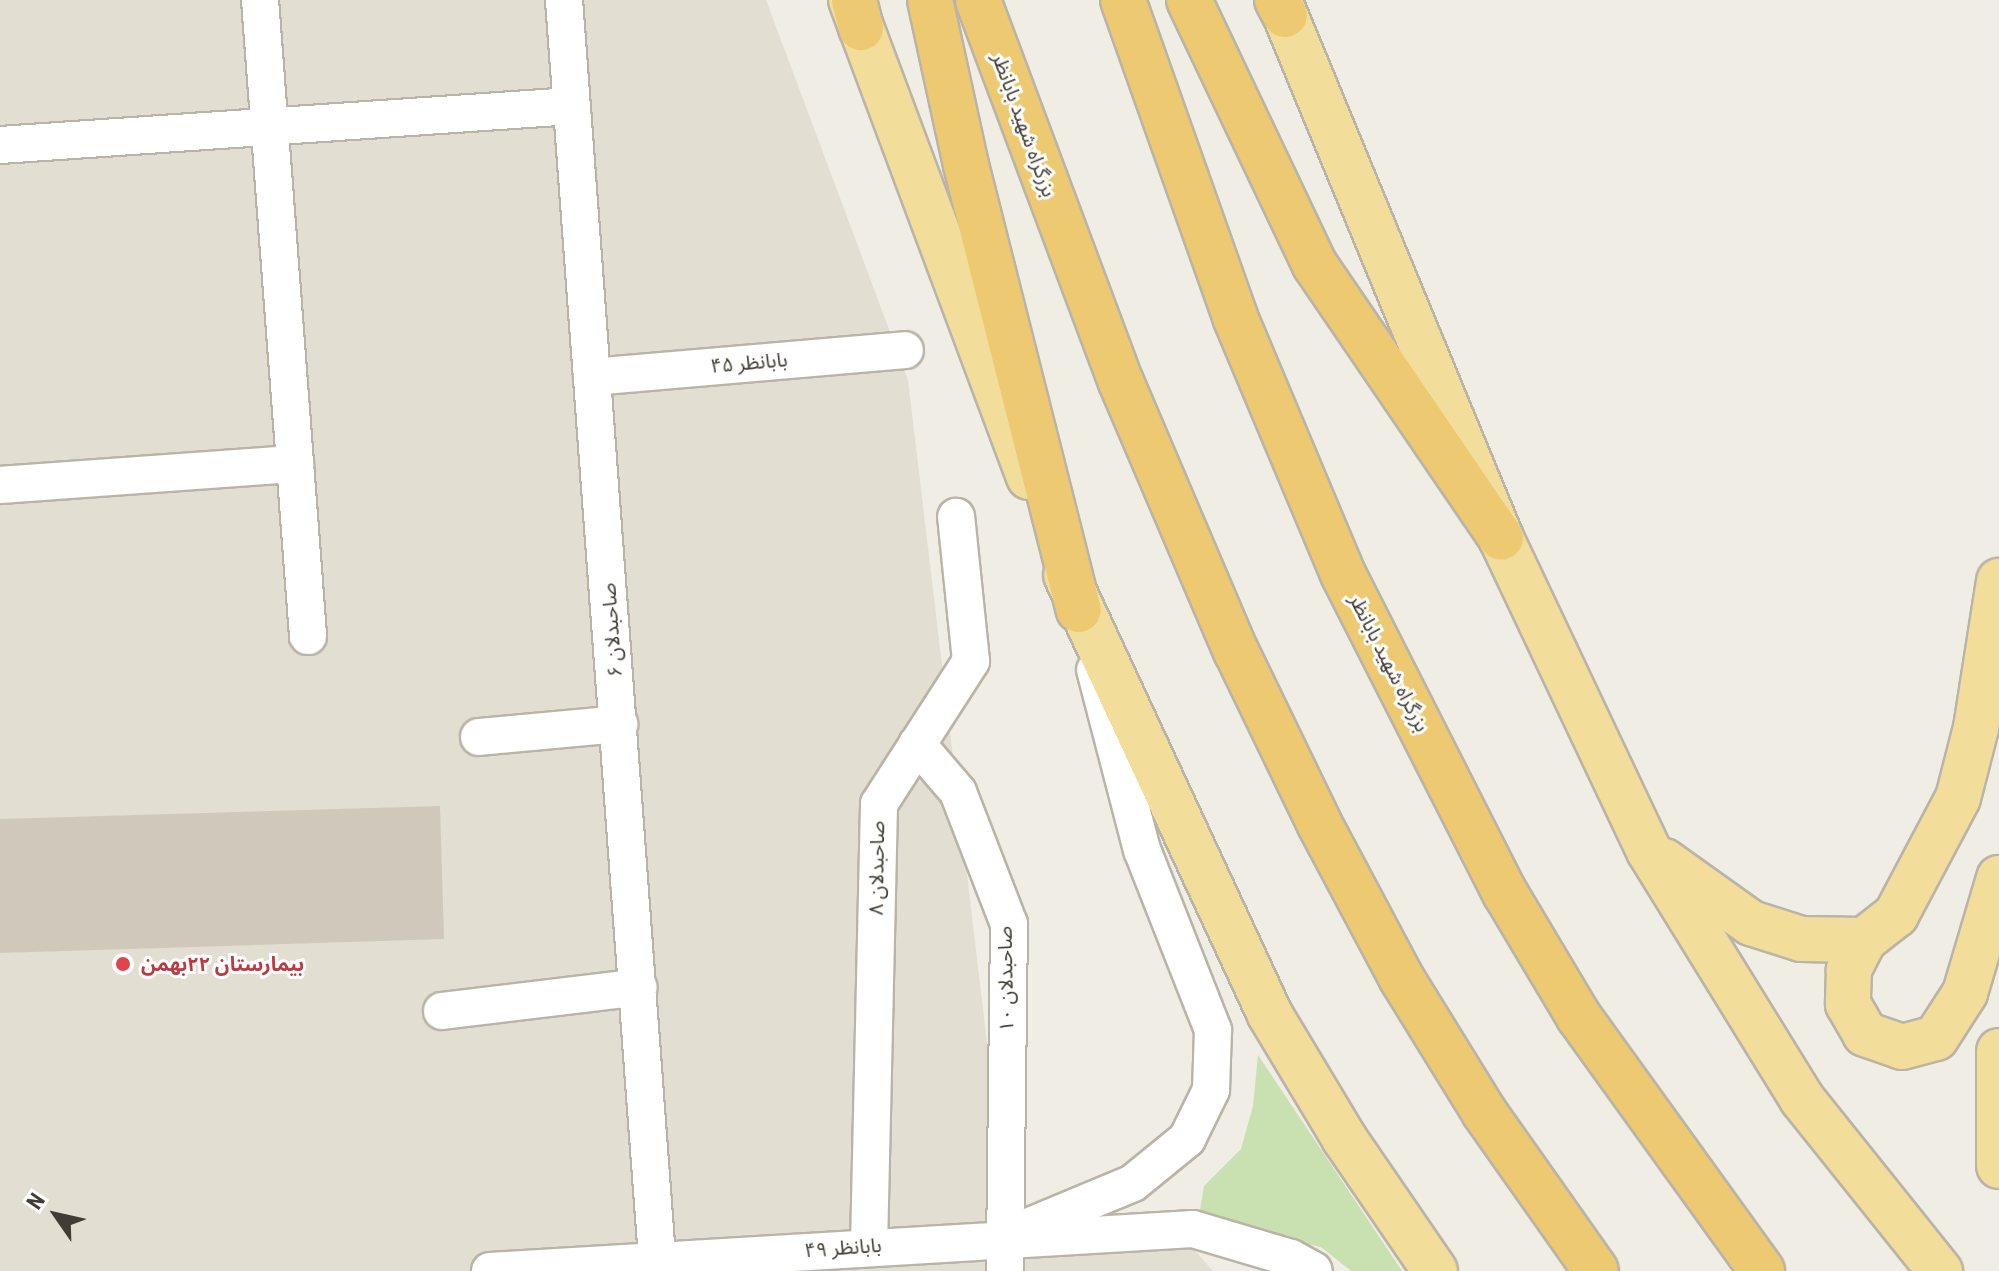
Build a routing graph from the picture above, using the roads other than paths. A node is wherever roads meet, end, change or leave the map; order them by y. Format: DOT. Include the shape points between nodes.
graph roads {
  1 [pos="260,0"];
  2 [pos="564,0"];
  3 [pos="930,0"];
  4 [pos="978,0"];
  5 [pos="1123,0"];
  6 [pos="1189,0"];
  7 [pos="1280,5"];
  8 [pos="855,9"];
  9 [pos="572,106"];
  10 [pos="269,126"];
  11 [pos="0,145"];
  12 [pos="905,350"];
  13 [pos="592,377"];
  14 [pos="295,464"];
  15 [pos="0,485"];
  16 [pos="956,517"];
  17 [pos="1501,538"];
  18 [pos="1999,581"];
  19 [pos="1079,610"];
  20 [pos="308,636"];
  21 [pos="619,724"];
  22 [pos="479,737"];
  23 [pos="917,744"];
  24 [pos="1649,851"];
  25 [pos="1999,878"];
  26 [pos="1864,940"];
  27 [pos="639,987"];
  28 [pos="442,1011"];
  29 [pos="1999,1051"];
  30 [pos="1999,1166"];
  31 [pos="869,1246"];
  32 [pos="1005,1254"];
  33 [pos="659,1266"];
  34 [pos="490,1271"];
  35 [pos="1314,1271"];
  36 [pos="1435,1271"];
  37 [pos="1596,1271"];
  38 [pos="1762,1271"];
  39 [pos="1940,1271"];
  1 -- 10 [label="street"];
  2 -- 9 [label="street, صاحبدلان ۶"];
  3 -- 19 [label="highway" via="966,165"];
  4 -- 37 [label="highway, بزرگراه شهید بابانظر" via="1121,382 1236,651 1312,809 1410,992 1484,1112"];
  5 -- 38 [label="highway, بزرگراه شهید بابانظر" via="1235,317 1350,587 1505,893 1564,992 1686,1172"];
  6 -- 17 [label="highway" via="1315,265"];
  7 -- 17 [label="main road"];
  8 -- 19 [label="main road"];
  9 -- 10 [label="street"];
  9 -- 13 [label="street, صاحبدلان ۶"];
  10 -- 11 [label="street"];
  10 -- 14 [label="street"];
  12 -- 13 [label="street, بابانظر ۴۵"];
  13 -- 21 [label="street, صاحبدلان ۶"];
  14 -- 15 [label="street"];
  14 -- 20 [label="street"];
  16 -- 23 [label="street, صاحبدلان ۸" via="971,661"];
  17 -- 24 [label="main road"];
  18 -- 26 [label="main road" via="1976,728 1958,798 1896,915"];
  19 -- 32 [label="street" via="1142,850 1213,1030 1211,1090 1187,1139 1133,1183"];
  19 -- 36 [label="main road" via="1269,1013 1344,1138"];
  21 -- 22 [label="street"];
  21 -- 27 [label="street, صاحبدلان ۶"];
  23 -- 31 [label="street, صاحبدلان ۸" via="879,804"];
  23 -- 32 [label="street, صاحبدلان ۱۰" via="958,792 1009,924"];
  24 -- 26 [label="main road" via="1751,923 1801,939"];
  24 -- 39 [label="main road" via="1802,1099"];
  25 -- 26 [label="main road" via="1965,993 1936,1038 1902,1047 1865,1034 1848,1004 1849,970"];
  27 -- 28 [label="street"];
  27 -- 33 [label="street, صاحبدلان ۶"];
  29 -- 30 [label="main road"];
  31 -- 32 [label="street, بابانظر ۴۹"];
  31 -- 33 [label="street, بابانظر ۴۹"];
  32 -- 35 [label="street, بابانظر ۴۹" via="1193,1229 1291,1258"];
  33 -- 34 [label="street, بابانظر ۴۹"];
}
